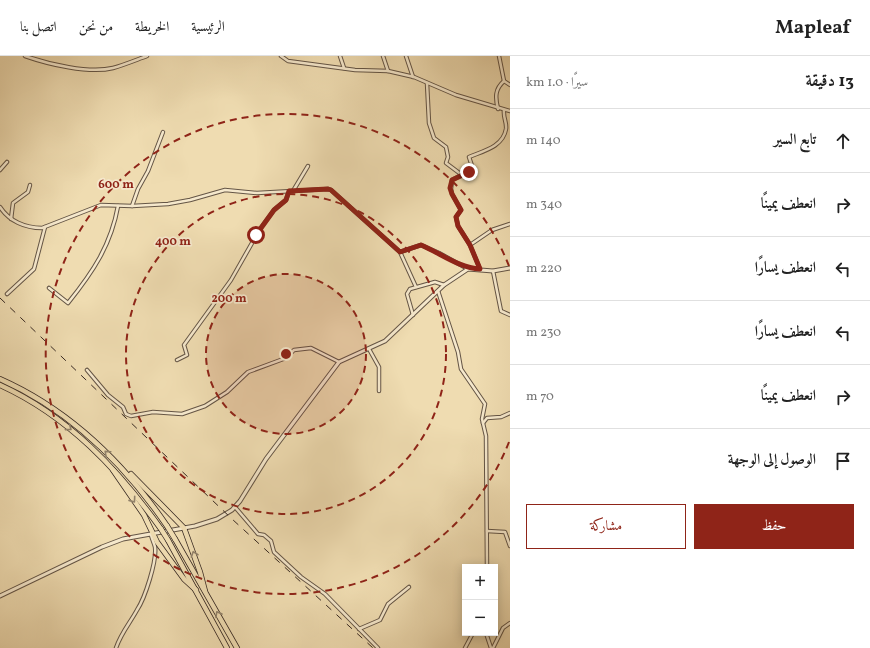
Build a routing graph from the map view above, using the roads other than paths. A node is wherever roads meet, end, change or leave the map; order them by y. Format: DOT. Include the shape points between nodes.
graph roads {
  1 [pos="25,56"];
  2 [pos="148,56"];
  3 [pos="281,56"];
  4 [pos="340,56"];
  5 [pos="383,56"];
  6 [pos="406,56"];
  7 [pos="499,56"];
  8 [pos="344,69"];
  9 [pos="388,71"];
  10 [pos="414,77"];
  11 [pos="504,81"];
  12 [pos="427,83"];
  13 [pos="510,85"];
  14 [pos="498,109"];
  15 [pos="504,110"];
  16 [pos="510,111"];
  17 [pos="163,132"];
  18 [pos="7,162"];
  19 [pos="308,166"];
  20 [pos="0,170"];
  21 [pos="462,175"];
  22 [pos="30,185"];
  23 [pos="289,191"];
  24 [pos="293,191"];
  25 [pos="118,206"];
  26 [pos="132,206"];
  27 [pos="0,207"];
  28 [pos="11,219"];
  29 [pos="510,224"];
  30 [pos="45,227"];
  31 [pos="470,245"];
  32 [pos="400,252"];
  33 [pos="468,268"];
  34 [pos="510,268"];
  35 [pos="480,269"];
  36 [pos="493,271"];
  37 [pos="444,285"];
  38 [pos="416,287"];
  39 [pos="49,288"];
  40 [pos="438,290"];
  41 [pos="7,294"];
  42 [pos="414,315"];
  43 [pos="510,315"];
  44 [pos="369,349"];
  45 [pos="177,360"];
  46 [pos="339,362"];
  47 [pos="87,370"];
  48 [pos="0,379"];
  49 [pos="0,385"];
  50 [pos="379,391"];
  51 [pos="510,412"];
  52 [pos="483,423"];
  53 [pos="118,463"];
  54 [pos="112,467"];
  55 [pos="235,507"];
  56 [pos="184,528"];
  57 [pos="487,531"];
  58 [pos="152,535"];
  59 [pos="510,546"];
  60 [pos="487,564"];
  61 [pos="409,587"];
  62 [pos="196,590"];
  63 [pos="205,591"];
  64 [pos="0,596"];
  65 [pos="510,623"];
  66 [pos="359,629"];
  67 [pos="471,636"];
  68 [pos="487,636"];
  69 [pos="116,648"];
  70 [pos="227,648"];
  71 [pos="237,648"];
  72 [pos="378,648"];
  73 [pos="465,648"];
  74 [pos="492,648"];
  1 -- 2 [label="street" via="93,70 112,68"];
  3 -- 8 [label="street" via="288,61"];
  4 -- 8 [label="street"];
  5 -- 9 [label="street"];
  6 -- 10 [label="street"];
  7 -- 11 [label="street"];
  8 -- 9 [label="street"];
  9 -- 10 [label="street"];
  10 -- 12 [label="street"];
  11 -- 13 [label="street"];
  11 -- 14 [label="street" via="498,87 495,98"];
  12 -- 14 [label="street"];
  12 -- 21 [label="street" via="429,123 434,138 446,147 446,163"];
  14 -- 15 [label="street"];
  15 -- 16 [label="street"];
  15 -- 21 [label="street" via="506,128 503,137 495,146 469,157 473,168"];
  17 -- 26 [label="street"];
  18 -- 20 [label="street"];
  19 -- 24 [label="street"];
  21 -- 31 [label="street" via="452,180 450,188 461,210 456,217 458,226"];
  22 -- 28 [label="street" via="28,192 13,203"];
  23 -- 24 [label="street"];
  23 -- 26 [label="street" via="257,193 225,190 185,201"];
  23 -- 45 [label="street" via="286,200 274,210 260,229 231,280 184,345 187,355"];
  24 -- 32 [label="street" via="331,190"];
  25 -- 26 [label="street"];
  25 -- 30 [label="street" via="96,206"];
  25 -- 39 [label="street" via="110,237 98,262 68,303"];
  27 -- 28 [label="street"];
  28 -- 30 [label="street" via="33,227"];
  29 -- 31 [label="street" via="492,230"];
  30 -- 41 [label="street" via="34,269"];
  31 -- 35 [label="street"];
  32 -- 33 [label="street" via="421,245"];
  32 -- 38 [label="street"];
  33 -- 35 [label="street"];
  33 -- 37 [label="street"];
  34 -- 36 [label="street"];
  35 -- 36 [label="street"];
  36 -- 43 [label="street" via="501,311"];
  37 -- 38 [label="street" via="435,282"];
  37 -- 40 [label="street"];
  38 -- 42 [label="street" via="410,289 407,294"];
  40 -- 42 [label="street"];
  40 -- 52 [label="street" via="461,368 485,404"];
  42 -- 44 [label="street" via="385,341"];
  44 -- 46 [label="street"];
  44 -- 50 [label="street" via="379,366"];
  46 -- 47 [label="street" via="311,348 294,350 286,358 248,372 227,392 206,406 182,414 153,412 131,416 126,414"];
  46 -- 55 [label="street" via="266,458"];
  53 -- 48 [label="highway, one-way" via="81,429 53,409"];
  49 -- 54 [label="highway, one-way" via="50,413"];
  51 -- 52 [label="street" via="500,417 487,418"];
  52 -- 57 [label="street" via="486,436"];
  53 -- 56 [label="highway"];
  53 -- 63 [label="highway, bridge" via="167,526"];
  54 -- 58 [label="highway, one-way" via="144,515"];
  54 -- 62 [label="highway, bridge" via="161,529"];
  55 -- 56 [label="street" via="217,519"];
  55 -- 66 [label="street" via="258,534 272,541 274,552 301,577 325,594"];
  56 -- 58 [label="street"];
  63 -- 56 [label="highway, one-way"];
  57 -- 59 [label="street" via="505,532"];
  57 -- 60 [label="street"];
  58 -- 62 [label="highway" via="184,579"];
  58 -- 64 [label="street" via="123,539 102,547"];
  58 -- 69 [label="street" via="154,556 143,598 119,638"];
  61 -- 66 [label="street" via="388,604 380,620"];
  62 -- 70 [label="highway"];
  71 -- 63 [label="highway, one-way"];
  65 -- 74 [label="street" via="503,628"];
  66 -- 72 [label="street"];
  67 -- 73 [label="street"];
  68 -- 74 [label="street"];
}
